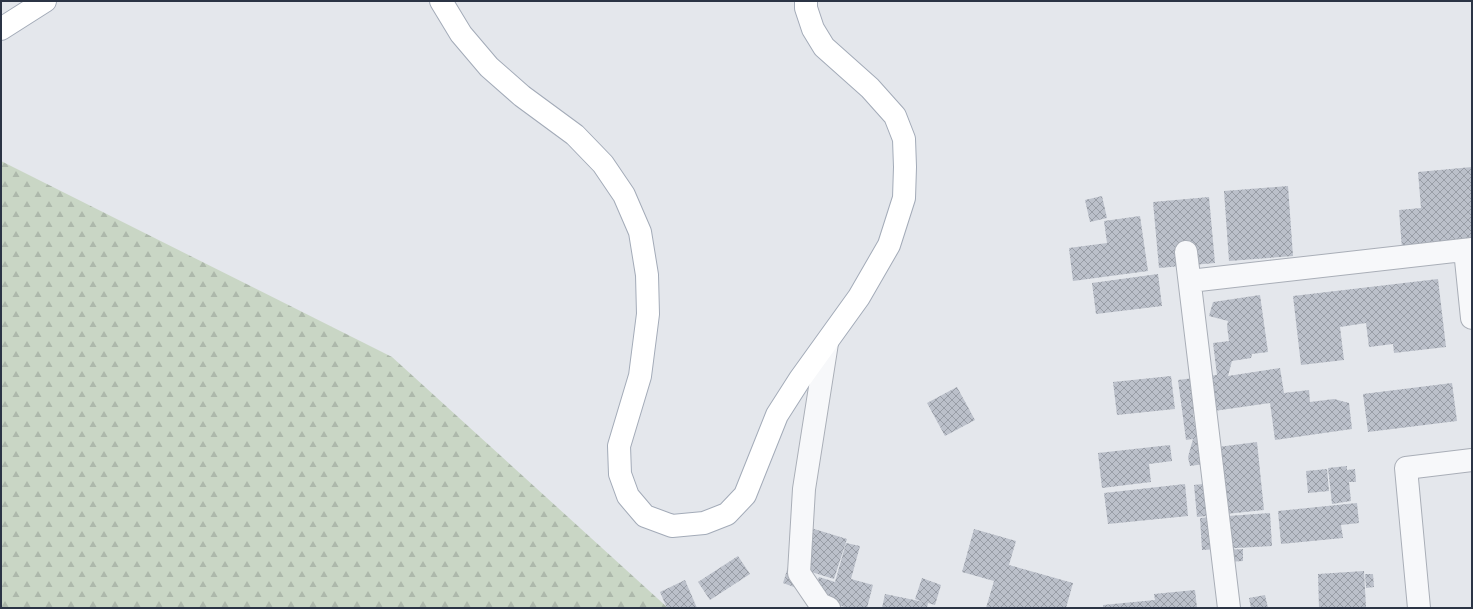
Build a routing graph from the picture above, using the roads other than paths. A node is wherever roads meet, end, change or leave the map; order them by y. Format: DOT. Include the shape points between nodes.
graph roads {
  1 [pos="45,1"];
  2 [pos="441,1"];
  3 [pos="806,1"];
  4 [pos="1,29"];
  5 [pos="1469,249"];
  6 [pos="1186,252"];
  7 [pos="1190,281"];
  8 [pos="1472,318"];
  9 [pos="827,343"];
  10 [pos="1472,460"];
  11 [pos="828,608"];
  12 [pos="1229,608"];
  13 [pos="1419,608"];
  1 -- 4 [label="main road"];
  2 -- 9 [label="main road" via="461,34 489,67 522,96 575,135 603,164 624,195 640,232 647,275 648,314 640,376 619,446 620,474 628,496 645,516 672,526 704,523 727,514 745,495 777,415"];
  3 -- 9 [label="main road" via="812,29 824,47 870,88 896,116 904,139 905,153 904,198 889,245 859,297"];
  5 -- 7 [label="street"];
  5 -- 8 [label="street"];
  6 -- 7 [label="street"];
  7 -- 12 [label="street"];
  9 -- 11 [label="street" via="804,489 799,573 820,604"];
  10 -- 13 [label="street" via="1406,468"];
}
